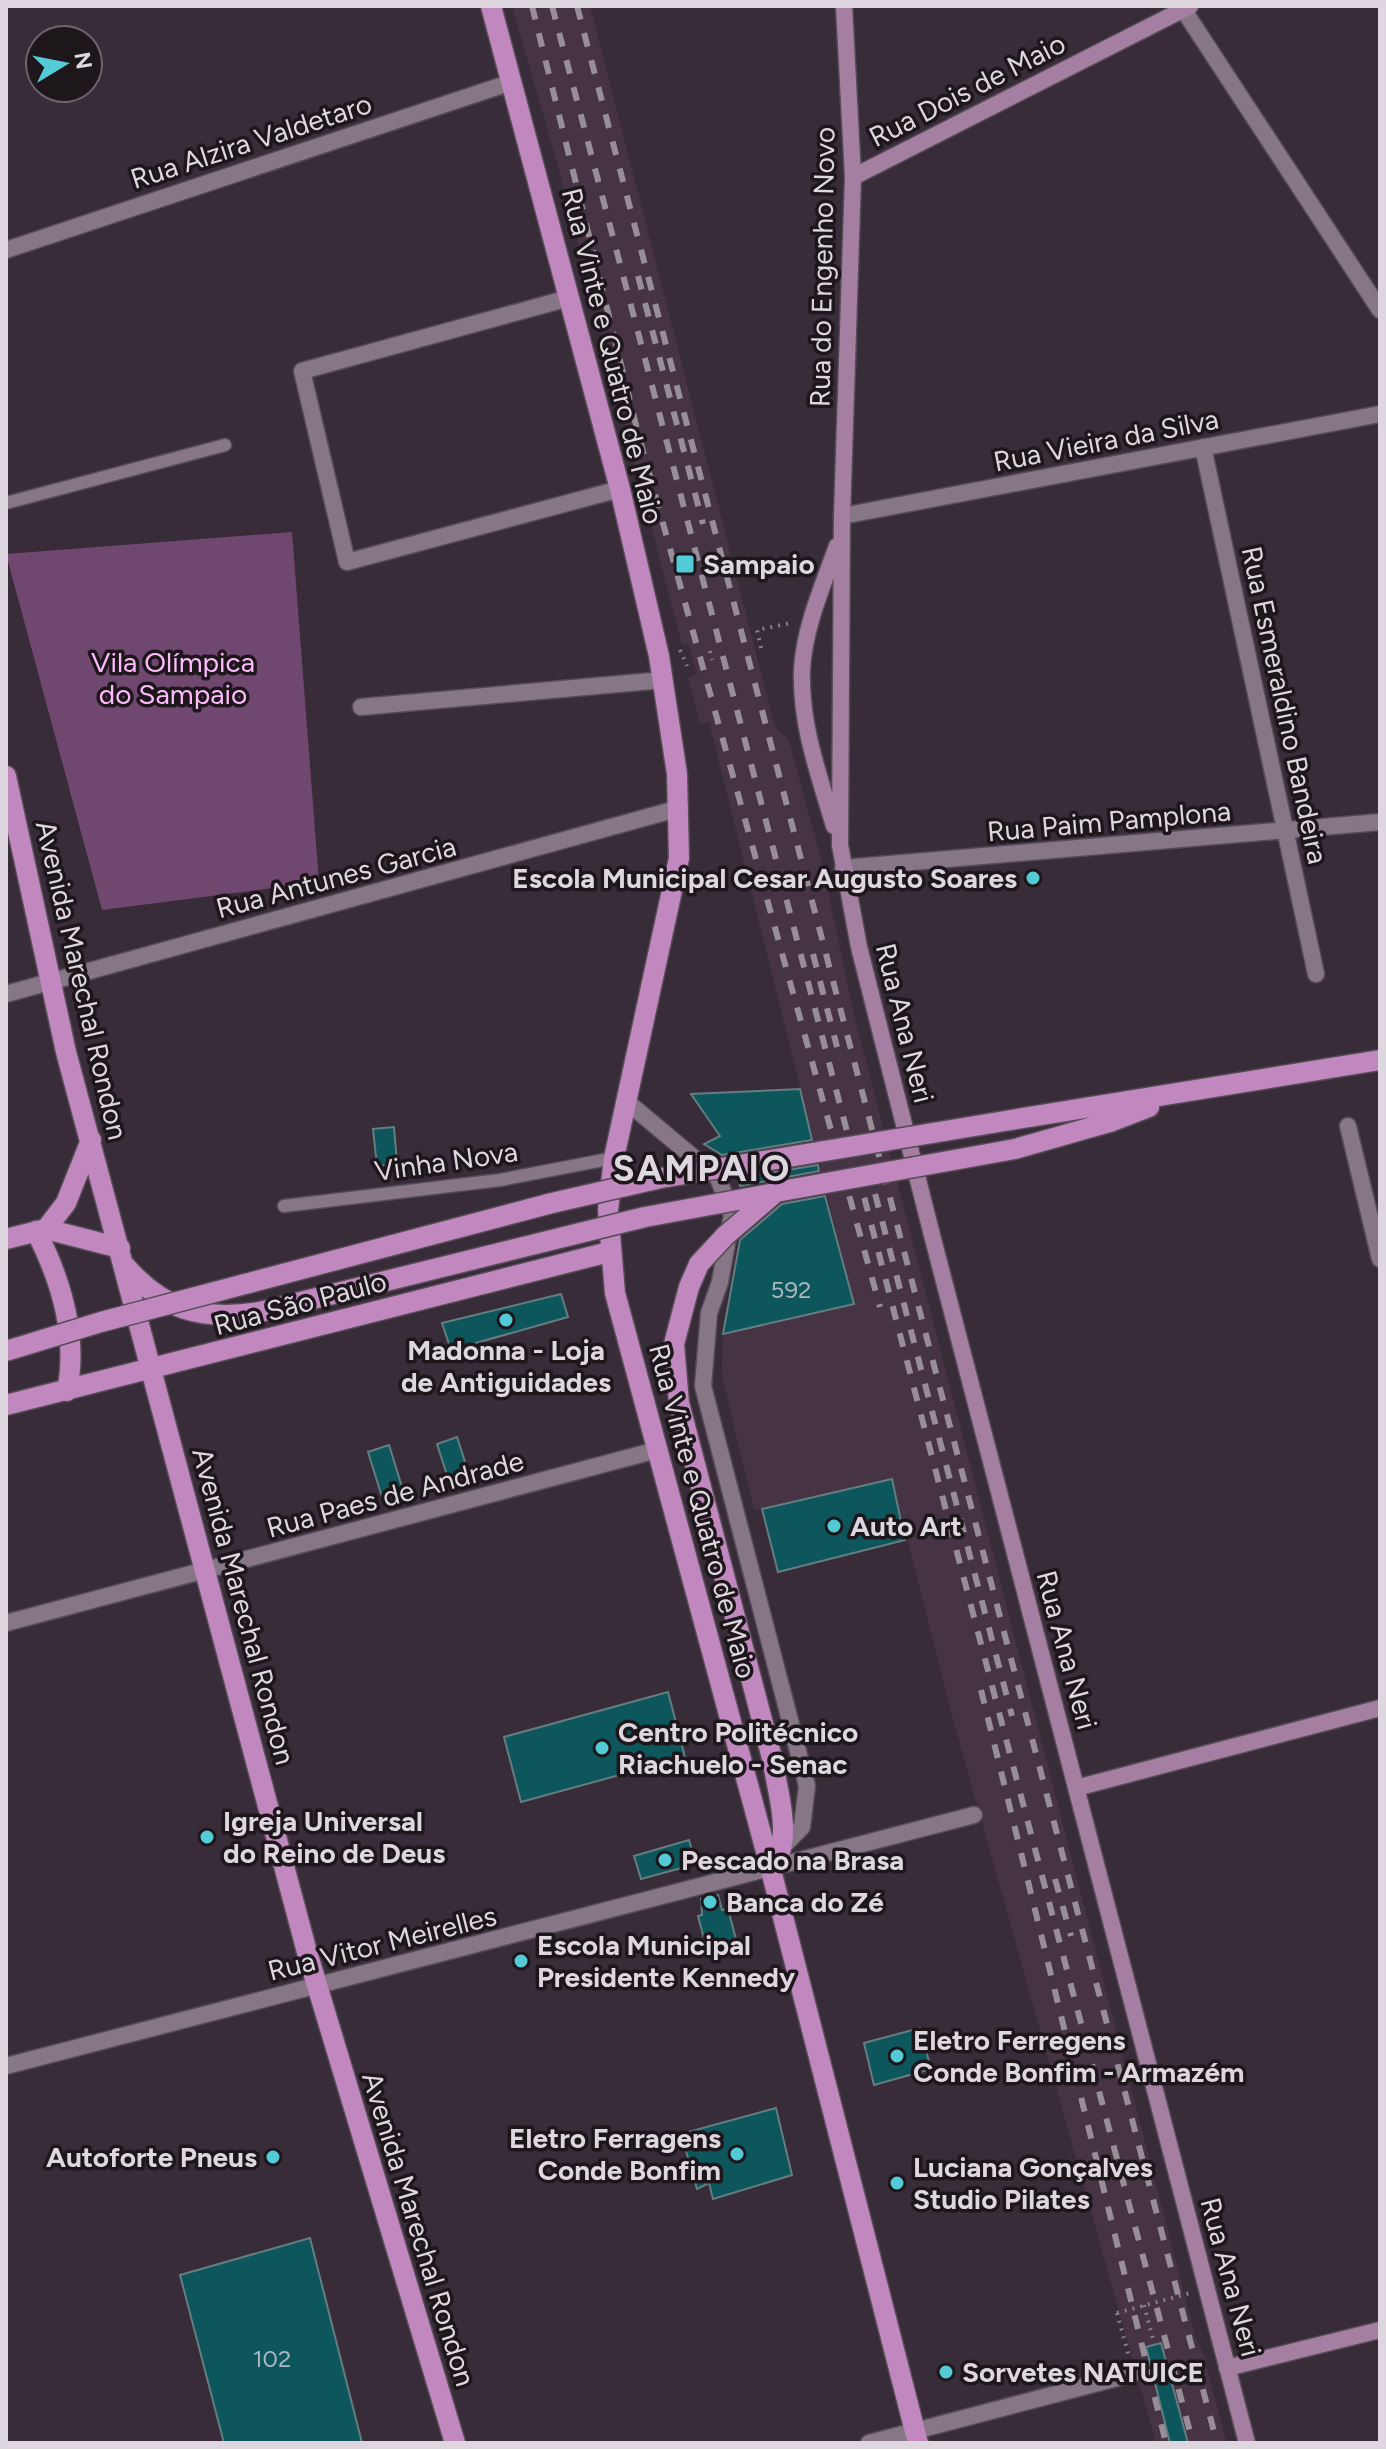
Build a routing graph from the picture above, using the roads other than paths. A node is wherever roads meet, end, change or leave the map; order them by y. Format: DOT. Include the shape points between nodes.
graph roads {
  1 [pos="491,6"];
  2 [pos="844,6"];
  3 [pos="1185,7"];
  4 [pos="512,82"];
  5 [pos="853,177"];
  6 [pos="6,250"];
  7 [pos="569,298"];
  8 [pos="1380,310"];
  9 [pos="1380,414"];
  10 [pos="225,445"];
  11 [pos="1203,447"];
  12 [pos="620,489"];
  13 [pos="6,503"];
  14 [pos="842,523"];
  15 [pos="663,680"];
  16 [pos="361,707"];
  17 [pos="6,776"];
  18 [pos="680,808"];
  19 [pos="1380,822"];
  20 [pos="1286,832"];
  21 [pos="840,845"];
  22 [pos="843,868"];
  23 [pos="1316,974"];
  24 [pos="51,982"];
  25 [pos="6,994"];
  26 [pos="1380,1060"];
  27 [pos="1186,1092"];
  28 [pos="626,1101"];
  29 [pos="1348,1126"];
  30 [pos="91,1140"];
  31 [pos="614,1158"];
  32 [pos="776,1192"];
  33 [pos="284,1206"];
  34 [pos="41,1230"];
  35 [pos="6,1239"];
  36 [pos="609,1252"];
  37 [pos="121,1255"];
  38 [pos="1380,1259"];
  39 [pos="6,1351"];
  40 [pos="151,1371"];
  41 [pos="67,1391"];
  42 [pos="6,1405"];
  43 [pos="657,1450"];
  44 [pos="206,1572"];
  45 [pos="6,1623"];
  46 [pos="1380,1708"];
  47 [pos="1076,1788"];
  48 [pos="974,1815"];
  49 [pos="783,1846"];
  50 [pos="771,1870"];
  51 [pos="317,1987"];
  52 [pos="6,2066"];
  53 [pos="1380,2330"];
  54 [pos="1131,2366"];
  55 [pos="1227,2368"];
  56 [pos="916,2436"];
  57 [pos="455,2443"];
  58 [pos="869,2443"];
  59 [pos="1247,2443"];
  1 -- 4 [label="main road, Rua Vinte e Quatro de Maio"];
  2 -- 5 [label="main road, Rua do Engenho Novo"];
  3 -- 5 [label="main road, Rua Dois de Maio"];
  3 -- 8 [label="street"];
  4 -- 6 [label="street, Rua Alzira Valdetaro"];
  4 -- 7 [label="main road, Rua Vinte e Quatro de Maio"];
  5 -- 14 [label="main road, Rua do Engenho Novo"];
  7 -- 12 [label="main road, Rua Vinte e Quatro de Maio"];
  7 -- 12 [label="street" via="302,371 347,562"];
  9 -- 11 [label="street, Rua Vieira da Silva"];
  10 -- 13 [label="lane"];
  11 -- 14 [label="street, Rua Vieira da Silva"];
  11 -- 20 [label="street, Rua Esmeraldino Bandeira"];
  12 -- 15 [label="main road, Rua Vinte e Quatro de Maio"];
  14 -- 21 [label="main road, Rua do Engenho Novo"];
  14 -- 21 [label="main road, Rua do Engenho Novo" via="802,668 807,734"];
  15 -- 16 [label="street"];
  15 -- 18 [label="main road, Rua Vinte e Quatro de Maio"];
  17 -- 24 [label="main road, Avenida Marechal Rondon"];
  18 -- 24 [label="street, Rua Antunes Garcia"];
  18 -- 28 [label="main road, Rua Vinte e Quatro de Maio" via="679,858"];
  19 -- 20 [label="street, Rua Paim Pamplona"];
  20 -- 22 [label="street, Rua Paim Pamplona"];
  20 -- 23 [label="street, Rua Esmeraldino Bandeira"];
  21 -- 22 [label="main road, Rua do Engenho Novo"];
  22 -- 47 [label="main road, Rua Ana Neri" via="929,1224"];
  24 -- 25 [label="street, Rua Antunes Garcia"];
  24 -- 30 [label="main road, Avenida Marechal Rondon"];
  26 -- 27 [label="main road"];
  27 -- 32 [label="main road, bridge" via="1110,1122 1015,1149"];
  27 -- 39 [label="main road, bridge" via="676,1176 552,1203"];
  28 -- 31 [label="main road, Rua Vinte e Quatro de Maio"];
  28 -- 49 [label="street, Rua Vinte e Quatro de Maio" via="718,1178 732,1215 709,1313 703,1386 807,1786 802,1827"];
  29 -- 38 [label="street"];
  30 -- 34 [label="main road" via="66,1203"];
  30 -- 37 [label="main road, Avenida Marechal Rondon"];
  31 -- 33 [label="lane, Vinha Nova" via="500,1180"];
  31 -- 36 [label="main road, Rua Vinte e Quatro de Maio"];
  32 -- 37 [label="main road, bridge" via="645,1217 224,1317 181,1309 142,1285"];
  32 -- 49 [label="main road, bridge" via="699,1264 679,1314 674,1344 679,1403 773,1762"];
  34 -- 35 [label="main road"];
  34 -- 37 [label="main road"];
  34 -- 41 [label="main road" via="67,1323"];
  36 -- 40 [label="main road, Rua São Paulo"];
  36 -- 43 [label="main road, Rua Vinte e Quatro de Maio"];
  37 -- 40 [label="main road, Avenida Marechal Rondon"];
  40 -- 41 [label="main road, Rua São Paulo"];
  40 -- 44 [label="main road, Avenida Marechal Rondon"];
  41 -- 42 [label="main road, Rua São Paulo"];
  43 -- 44 [label="street, Rua Paes de Andrade"];
  43 -- 50 [label="main road, Rua Vinte e Quatro de Maio"];
  44 -- 45 [label="street, Rua Paes de Andrade"];
  44 -- 51 [label="main road, Avenida Marechal Rondon"];
  46 -- 47 [label="main road"];
  47 -- 55 [label="main road, Rua Ana Neri"];
  48 -- 50 [label="street, Rua Vitor Meirelles"];
  49 -- 50 [label="main road"];
  50 -- 51 [label="street, Rua Vitor Meirelles"];
  50 -- 56 [label="main road, Rua Vinte e Quatro de Maio"];
  51 -- 52 [label="street, Rua Vitor Meirelles"];
  51 -- 57 [label="main road, Avenida Marechal Rondon"];
  53 -- 55 [label="main road"];
  54 -- 56 [label="street"];
  55 -- 59 [label="main road, Rua Ana Neri"];
  56 -- 58 [label="street"];
}
